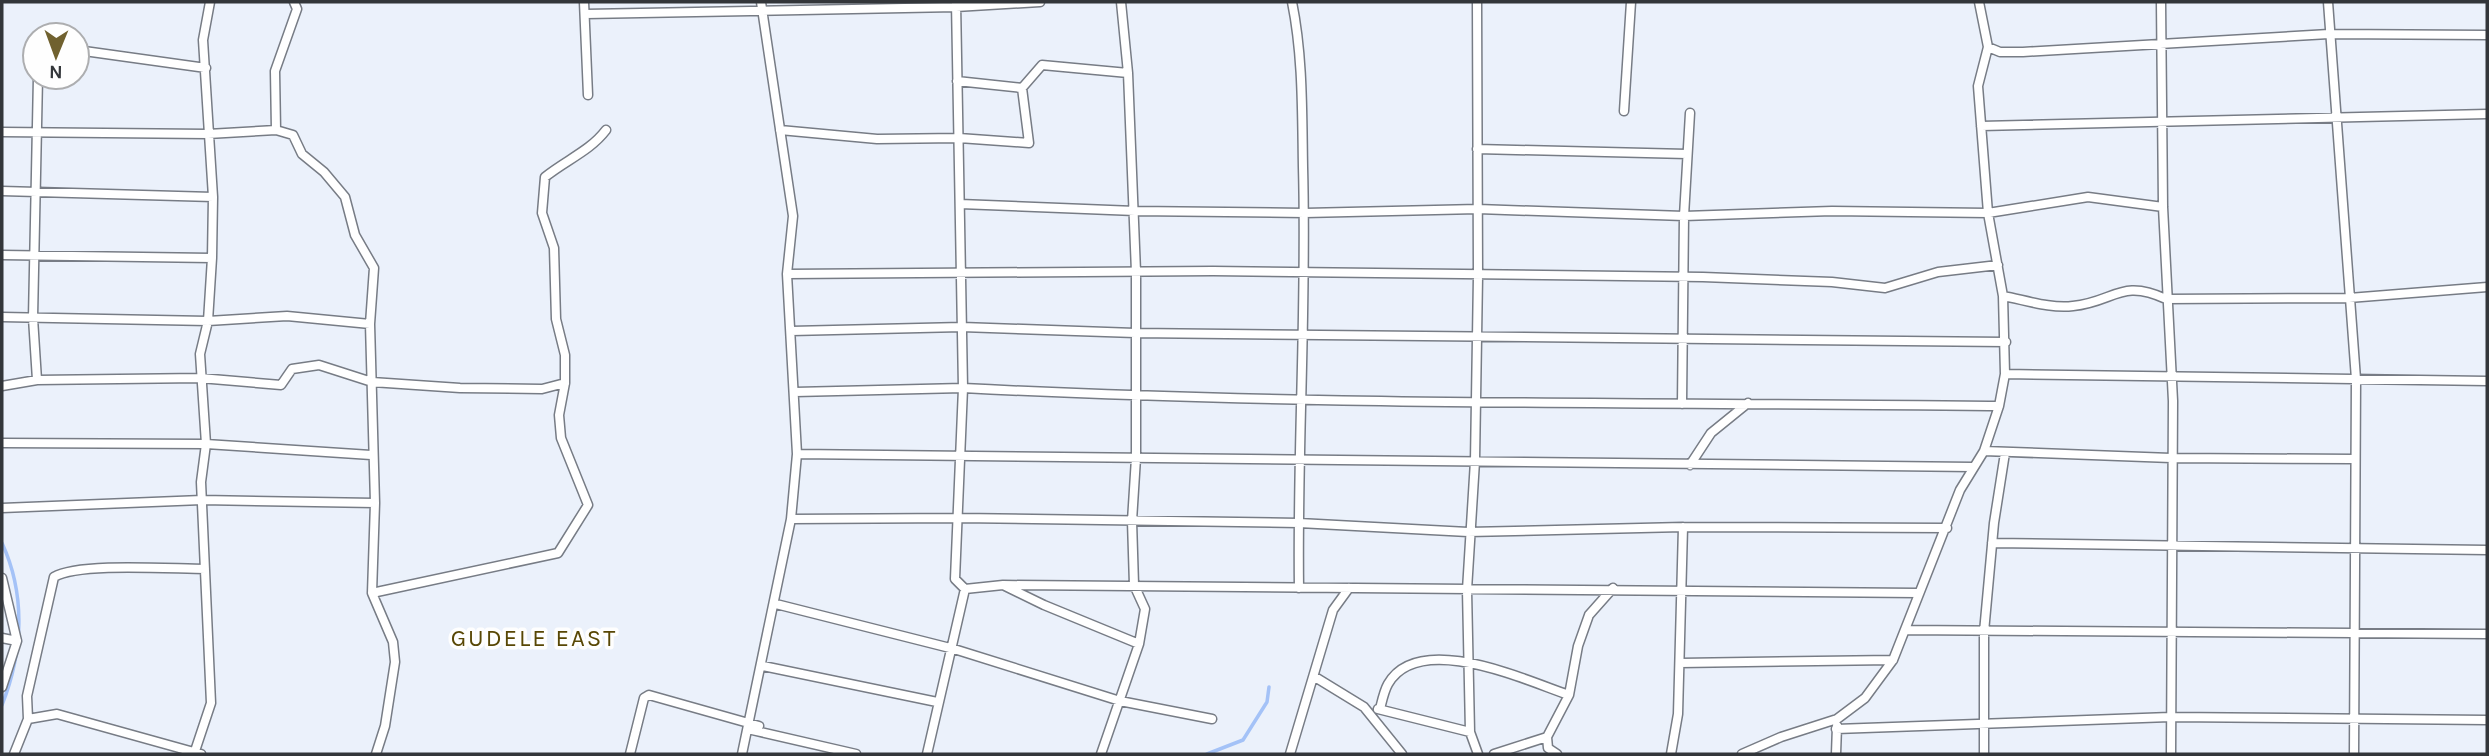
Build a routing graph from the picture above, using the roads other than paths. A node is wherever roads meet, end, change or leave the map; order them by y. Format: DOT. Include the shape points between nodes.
graph roads {
  1 [pos="210,2"];
  2 [pos="294,2"];
  3 [pos="584,2"];
  4 [pos="761,2"];
  5 [pos="1040,2"];
  6 [pos="1121,2"];
  7 [pos="1292,2"];
  8 [pos="1477,2"];
  9 [pos="1631,2"];
  10 [pos="1979,2"];
  11 [pos="2161,2"];
  12 [pos="2328,2"];
  13 [pos="956,5"];
  14 [pos="761,12"];
  15 [pos="586,14"];
  16 [pos="2329,34"];
  17 [pos="2487,35"];
  18 [pos="2163,44"];
  19 [pos="1988,47"];
  20 [pos="91,52"];
  21 [pos="206,68"];
  22 [pos="1128,74"];
  23 [pos="957,81"];
  24 [pos="1022,88"];
  25 [pos="38,91"];
  26 [pos="588,94"];
  27 [pos="1624,111"];
  28 [pos="1690,113"];
  29 [pos="2487,114"];
  30 [pos="2336,118"];
  31 [pos="2162,122"];
  32 [pos="1981,126"];
  33 [pos="276,130"];
  34 [pos="606,130"];
  35 [pos="780,130"];
  36 [pos="2,132"];
  37 [pos="37,133"];
  38 [pos="208,134"];
  39 [pos="958,138"];
  40 [pos="1477,149"];
  41 [pos="1688,154"];
  42 [pos="34,190"];
  43 [pos="2,191"];
  44 [pos="213,197"];
  45 [pos="960,204"];
  46 [pos="2163,207"];
  47 [pos="1478,209"];
  48 [pos="1135,211"];
  49 [pos="1305,213"];
  50 [pos="1988,213"];
  51 [pos="1684,216"];
  52 [pos="2,255"];
  53 [pos="34,255"];
  54 [pos="212,258"];
  55 [pos="1998,265"];
  56 [pos="1136,271"];
  57 [pos="1307,272"];
  58 [pos="959,273"];
  59 [pos="787,274"];
  60 [pos="1478,276"];
  61 [pos="2487,287"];
  62 [pos="2003,296"];
  63 [pos="2349,298"];
  64 [pos="2166,299"];
  65 [pos="2,317"];
  66 [pos="33,318"];
  67 [pos="208,321"];
  68 [pos="370,324"];
  69 [pos="962,327"];
  70 [pos="791,331"];
  71 [pos="1136,333"];
  72 [pos="1303,334"];
  73 [pos="1475,335"];
  74 [pos="1682,339"];
  75 [pos="2006,342"];
  76 [pos="2004,374"];
  77 [pos="2171,374"];
  78 [pos="200,378"];
  79 [pos="2356,379"];
  80 [pos="37,380"];
  81 [pos="2487,381"];
  82 [pos="372,382"];
  83 [pos="565,383"];
  84 [pos="2,386"];
  85 [pos="963,388"];
  86 [pos="795,391"];
  87 [pos="1135,397"];
  88 [pos="1302,398"];
  89 [pos="1474,403"];
  90 [pos="1748,403"];
  91 [pos="1682,404"];
  92 [pos="1999,407"];
  93 [pos="2,443"];
  94 [pos="206,444"];
  95 [pos="1984,452"];
  96 [pos="2005,453"];
  97 [pos="371,454"];
  98 [pos="797,454"];
  99 [pos="960,458"];
  100 [pos="1136,458"];
  101 [pos="2171,458"];
  102 [pos="2355,459"];
  103 [pos="1301,461"];
  104 [pos="1475,461"];
  105 [pos="1690,465"];
  106 [pos="1973,467"];
  107 [pos="202,499"];
  108 [pos="375,503"];
  109 [pos="2,508"];
  110 [pos="960,518"];
  111 [pos="792,519"];
  112 [pos="1132,521"];
  113 [pos="1298,523"];
  114 [pos="1683,527"];
  115 [pos="1947,528"];
  116 [pos="1468,532"];
  117 [pos="1992,542"];
  118 [pos="2170,546"];
  119 [pos="2355,548"];
  120 [pos="2487,550"];
  121 [pos="205,569"];
  122 [pos="2,578"];
  123 [pos="1003,585"];
  124 [pos="1134,585"];
  125 [pos="1299,588"];
  126 [pos="1349,588"];
  127 [pos="1613,588"];
  128 [pos="965,589"];
  129 [pos="1681,589"];
  130 [pos="1467,590"];
  131 [pos="372,593"];
  132 [pos="1919,593"];
  133 [pos="776,604"];
  134 [pos="1905,630"];
  135 [pos="1984,632"];
  136 [pos="2174,634"];
  137 [pos="2487,634"];
  138 [pos="2354,635"];
  139 [pos="2,638"];
  140 [pos="17,641"];
  141 [pos="1139,644"];
  142 [pos="954,649"];
  143 [pos="1894,660"];
  144 [pos="1469,662"];
  145 [pos="1680,663"];
  146 [pos="763,666"];
  147 [pos="1315,677"];
  148 [pos="2,687"];
  149 [pos="1569,695"];
  150 [pos="1120,701"];
  151 [pos="937,702"];
  152 [pos="1364,707"];
  153 [pos="1380,709"];
  154 [pos="2170,717"];
  155 [pos="2353,718"];
  156 [pos="28,719"];
  157 [pos="1212,719"];
  158 [pos="1837,719"];
  159 [pos="2487,720"];
  160 [pos="1984,724"];
  161 [pos="759,726"];
  162 [pos="749,729"];
  163 [pos="1836,729"];
  164 [pos="1470,732"];
  165 [pos="1548,737"];
  166 [pos="14,754"];
  167 [pos="196,754"];
  168 [pos="376,754"];
  169 [pos="631,754"];
  170 [pos="742,754"];
  171 [pos="856,754"];
  172 [pos="927,754"];
  173 [pos="1101,754"];
  174 [pos="1290,754"];
  175 [pos="1402,754"];
  176 [pos="1478,754"];
  177 [pos="1494,754"];
  178 [pos="1557,754"];
  179 [pos="1671,754"];
  180 [pos="1742,754"];
  181 [pos="1836,754"];
  182 [pos="1984,754"];
  183 [pos="2171,754"];
  184 [pos="2354,754"];
  1 -- 21 [label="street" via="203,40"];
  2 -- 33 [label="street" via="296,9 275,72"];
  3 -- 15 [label="street"];
  4 -- 14 [label="street"];
  5 -- 13 [label="street"];
  6 -- 22 [label="street"];
  7 -- 49 [label="street"];
  8 -- 40 [label="street"];
  9 -- 27 [label="street"];
  10 -- 19 [label="street"];
  11 -- 18 [label="street"];
  12 -- 16 [label="street"];
  13 -- 14 [label="street"];
  13 -- 23 [label="street"];
  14 -- 15 [label="street"];
  14 -- 35 [label="street"];
  15 -- 26 [label="street"];
  16 -- 17 [label="street"];
  16 -- 18 [label="street"];
  16 -- 30 [label="street"];
  18 -- 19 [label="street" via="2000,52"];
  18 -- 31 [label="street"];
  19 -- 32 [label="street" via="1978,86"];
  20 -- 21 [label="street"];
  21 -- 38 [label="street"];
  22 -- 24 [label="street" via="1042,65"];
  22 -- 48 [label="street"];
  23 -- 24 [label="street"];
  23 -- 39 [label="street"];
  24 -- 39 [label="street" via="1029,143"];
  25 -- 37 [label="street"];
  28 -- 41 [label="street"];
  29 -- 30 [label="street"];
  30 -- 31 [label="street"];
  30 -- 63 [label="street"];
  31 -- 32 [label="street"];
  31 -- 46 [label="street"];
  32 -- 50 [label="street"];
  33 -- 38 [label="street"];
  33 -- 68 [label="street" via="293,135 302,154 345,197 355,235 374,268"];
  34 -- 83 [label="street" via="595,145 545,177 542,213 554,248 556,319 565,355"];
  35 -- 39 [label="street" via="877,139"];
  35 -- 59 [label="street" via="793,216"];
  36 -- 37 [label="street"];
  37 -- 38 [label="street"];
  37 -- 42 [label="street"];
  38 -- 44 [label="street"];
  39 -- 45 [label="street"];
  40 -- 41 [label="street"];
  40 -- 47 [label="street"];
  41 -- 51 [label="street"];
  42 -- 43 [label="street"];
  42 -- 44 [label="street"];
  42 -- 53 [label="street"];
  44 -- 54 [label="street"];
  45 -- 48 [label="street"];
  45 -- 58 [label="street"];
  46 -- 50 [label="street" via="2088,197"];
  46 -- 64 [label="street"];
  47 -- 49 [label="street"];
  47 -- 51 [label="street"];
  47 -- 60 [label="street"];
  48 -- 49 [label="street"];
  48 -- 56 [label="street"];
  49 -- 57 [label="street"];
  50 -- 51 [label="street" via="1832,211"];
  50 -- 55 [label="street"];
  51 -- 74 [label="street"];
  52 -- 53 [label="street"];
  53 -- 54 [label="street"];
  53 -- 66 [label="street"];
  54 -- 67 [label="street"];
  55 -- 60 [label="street" via="1938,272 1885,288 1703,277"];
  55 -- 62 [label="street"];
  56 -- 57 [label="street"];
  56 -- 58 [label="street"];
  56 -- 71 [label="street"];
  57 -- 60 [label="street"];
  57 -- 72 [label="street"];
  58 -- 59 [label="street"];
  58 -- 69 [label="street"];
  59 -- 70 [label="street"];
  60 -- 73 [label="street"];
  61 -- 63 [label="street"];
  62 -- 64 [label="street" via="2076,306 2140,289"];
  62 -- 75 [label="street"];
  63 -- 64 [label="street"];
  63 -- 79 [label="street"];
  64 -- 77 [label="street"];
  65 -- 66 [label="street"];
  66 -- 67 [label="street"];
  66 -- 80 [label="street"];
  67 -- 68 [label="street" via="287,316"];
  67 -- 78 [label="street"];
  68 -- 82 [label="street"];
  69 -- 70 [label="street"];
  69 -- 71 [label="street"];
  69 -- 85 [label="street"];
  70 -- 86 [label="street"];
  71 -- 72 [label="street"];
  71 -- 87 [label="street"];
  72 -- 73 [label="street"];
  72 -- 88 [label="street"];
  73 -- 74 [label="street"];
  73 -- 89 [label="street"];
  74 -- 75 [label="street"];
  74 -- 91 [label="street"];
  75 -- 76 [label="street"];
  76 -- 77 [label="street"];
  76 -- 92 [label="street"];
  77 -- 79 [label="street"];
  77 -- 101 [label="street"];
  78 -- 80 [label="street"];
  78 -- 82 [label="street" via="281,385 292,369 319,365"];
  78 -- 94 [label="street"];
  79 -- 81 [label="street"];
  79 -- 102 [label="street"];
  80 -- 84 [label="street"];
  82 -- 83 [label="street" via="542,390"];
  82 -- 97 [label="street"];
  83 -- 131 [label="street" via="559,415 561,438 589,505 558,553"];
  85 -- 86 [label="street"];
  85 -- 87 [label="street"];
  85 -- 99 [label="street"];
  86 -- 98 [label="street"];
  87 -- 88 [label="street"];
  87 -- 100 [label="street"];
  88 -- 89 [label="street"];
  88 -- 103 [label="street"];
  89 -- 91 [label="street"];
  89 -- 104 [label="street"];
  90 -- 91 [label="street"];
  90 -- 92 [label="street"];
  90 -- 105 [label="street" via="1711,433"];
  92 -- 95 [label="street"];
  93 -- 94 [label="street"];
  94 -- 97 [label="street"];
  94 -- 107 [label="street"];
  95 -- 96 [label="street"];
  95 -- 106 [label="street"];
  96 -- 101 [label="street"];
  96 -- 117 [label="street"];
  97 -- 108 [label="street"];
  98 -- 99 [label="street"];
  98 -- 111 [label="street"];
  99 -- 100 [label="street"];
  99 -- 110 [label="street"];
  100 -- 103 [label="street"];
  100 -- 112 [label="street"];
  101 -- 102 [label="street"];
  101 -- 118 [label="street"];
  102 -- 119 [label="street"];
  103 -- 104 [label="street"];
  103 -- 113 [label="street"];
  104 -- 105 [label="street"];
  104 -- 116 [label="street"];
  105 -- 106 [label="street"];
  106 -- 115 [label="street"];
  107 -- 108 [label="street"];
  107 -- 109 [label="street"];
  107 -- 121 [label="street"];
  108 -- 131 [label="street"];
  110 -- 111 [label="street"];
  110 -- 112 [label="street"];
  110 -- 128 [label="street" via="955,579"];
  111 -- 133 [label="street"];
  112 -- 113 [label="street"];
  112 -- 124 [label="street"];
  113 -- 116 [label="street"];
  113 -- 125 [label="street"];
  114 -- 115 [label="street"];
  114 -- 116 [label="street"];
  114 -- 129 [label="street"];
  115 -- 132 [label="street"];
  116 -- 130 [label="street"];
  117 -- 118 [label="street"];
  117 -- 135 [label="street"];
  118 -- 119 [label="street"];
  118 -- 136 [label="street"];
  119 -- 120 [label="street"];
  119 -- 138 [label="street"];
  121 -- 156 [label="street" via="98,569 54,577 27,696"];
  121 -- 167 [label="street" via="211,703"];
  122 -- 140 [label="street"];
  123 -- 124 [label="street"];
  123 -- 128 [label="street"];
  123 -- 141 [label="street"];
  124 -- 125 [label="street"];
  124 -- 141 [label="street" via="1145,609"];
  125 -- 126 [label="street"];
  126 -- 130 [label="street"];
  126 -- 147 [label="street" via="1333,610"];
  127 -- 129 [label="street"];
  127 -- 130 [label="street"];
  127 -- 149 [label="street" via="1589,615"];
  128 -- 142 [label="street"];
  129 -- 132 [label="street"];
  129 -- 145 [label="street"];
  130 -- 144 [label="street"];
  131 -- 168 [label="street" via="393,642 395,662"];
  132 -- 134 [label="street"];
  133 -- 142 [label="street"];
  133 -- 146 [label="street"];
  134 -- 135 [label="street"];
  134 -- 143 [label="street"];
  135 -- 136 [label="street"];
  135 -- 160 [label="street"];
  136 -- 138 [label="street"];
  136 -- 154 [label="street"];
  137 -- 138 [label="street"];
  138 -- 155 [label="street"];
  139 -- 140 [label="street"];
  140 -- 148 [label="street"];
  141 -- 150 [label="street"];
  142 -- 150 [label="street"];
  142 -- 151 [label="street"];
  143 -- 145 [label="street"];
  143 -- 158 [label="street" via="1865,698"];
  144 -- 149 [label="street"];
  144 -- 153 [label="street" via="1419,662 1401,670 1388,683"];
  144 -- 164 [label="street"];
  145 -- 179 [label="street"];
  146 -- 151 [label="street"];
  146 -- 162 [label="street"];
  147 -- 152 [label="street"];
  147 -- 174 [label="street"];
  149 -- 165 [label="street"];
  150 -- 157 [label="street"];
  150 -- 173 [label="street"];
  151 -- 172 [label="street"];
  152 -- 153 [label="street"];
  152 -- 175 [label="street"];
  153 -- 164 [label="street"];
  154 -- 155 [label="street"];
  154 -- 160 [label="street"];
  154 -- 183 [label="street"];
  155 -- 159 [label="street"];
  155 -- 184 [label="street"];
  156 -- 166 [label="street"];
  156 -- 167 [label="street" via="57,714"];
  158 -- 163 [label="street"];
  158 -- 180 [label="street"];
  160 -- 163 [label="street"];
  160 -- 182 [label="street"];
  161 -- 169 [label="street" via="645,696"];
  162 -- 170 [label="street"];
  162 -- 171 [label="street"];
  163 -- 181 [label="street"];
  164 -- 176 [label="street"];
  165 -- 177 [label="street"];
  165 -- 178 [label="street" via="1548,748"];
}
